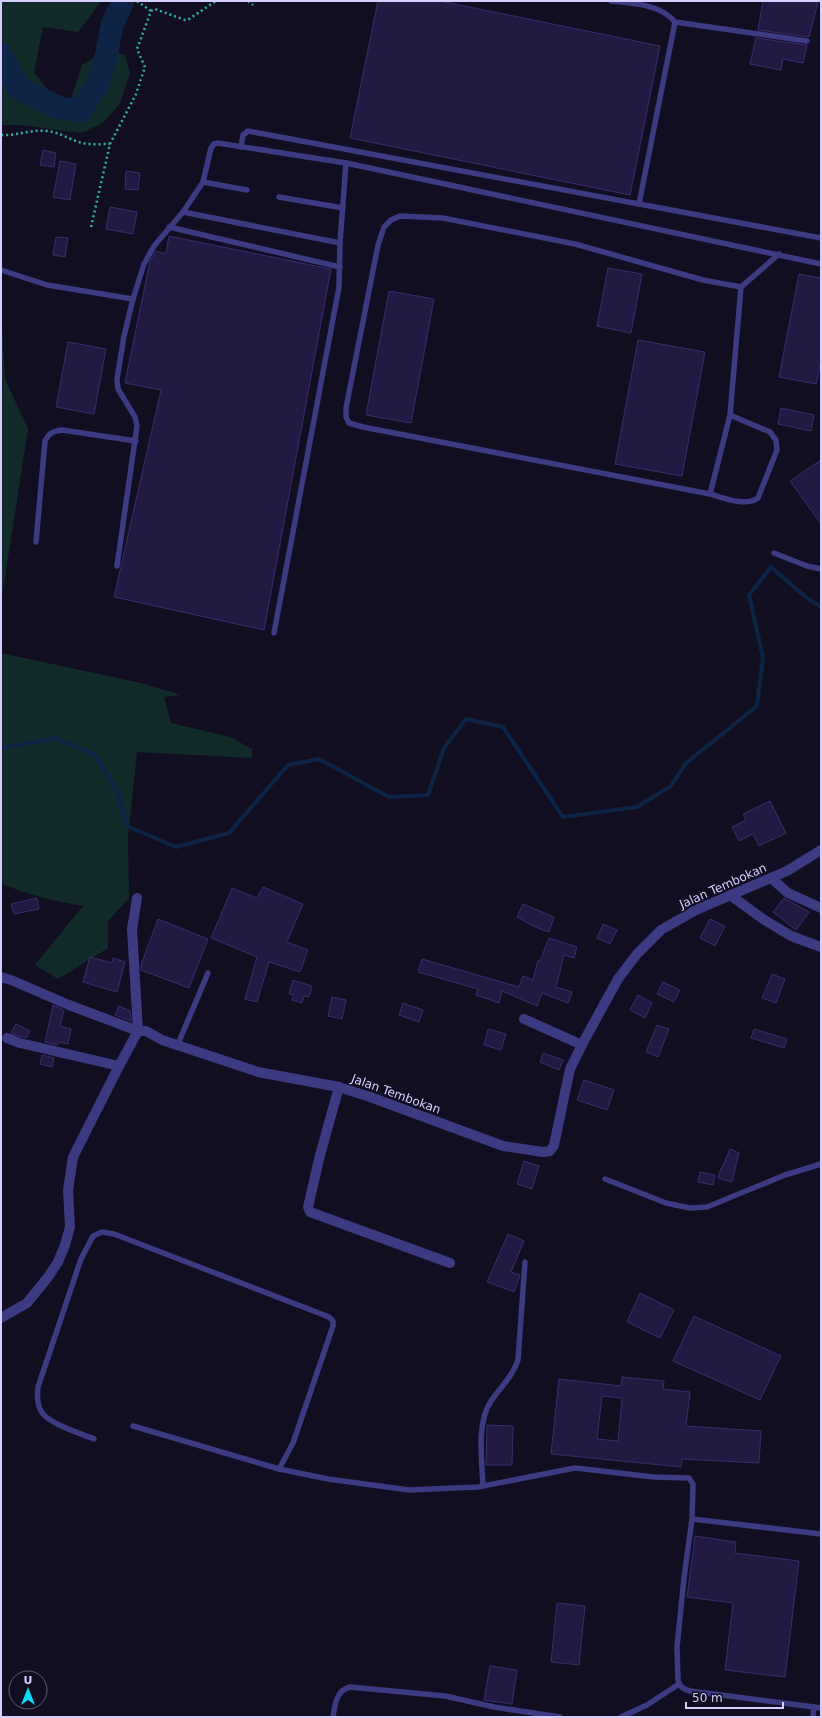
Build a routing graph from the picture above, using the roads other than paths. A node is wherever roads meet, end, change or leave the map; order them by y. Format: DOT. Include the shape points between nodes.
graph roads {
  1 [pos="610,1"];
  2 [pos="676,22"];
  3 [pos="807,42"];
  4 [pos="241,147"];
  5 [pos="346,163"];
  6 [pos="203,182"];
  7 [pos="247,190"];
  8 [pos="279,197"];
  9 [pos="638,204"];
  10 [pos="342,208"];
  11 [pos="183,212"];
  12 [pos="169,227"];
  13 [pos="821,238"];
  14 [pos="340,243"];
  15 [pos="779,254"];
  16 [pos="821,264"];
  17 [pos="340,267"];
  18 [pos="1,270"];
  19 [pos="741,287"];
  20 [pos="133,299"];
  21 [pos="730,415"];
  22 [pos="136,441"];
  23 [pos="710,494"];
  24 [pos="36,542"];
  25 [pos="774,553"];
  26 [pos="117,566"];
  27 [pos="821,568"];
  28 [pos="274,633"];
  29 [pos="821,850"];
  30 [pos="776,883"];
  31 [pos="730,895"];
  32 [pos="137,898"];
  33 [pos="821,908"];
  34 [pos="821,948"];
  35 [pos="208,973"];
  36 [pos="1,977"];
  37 [pos="524,1019"];
  38 [pos="138,1030"];
  39 [pos="7,1038"];
  40 [pos="178,1044"];
  41 [pos="582,1044"];
  42 [pos="119,1066"];
  43 [pos="339,1087"];
  44 [pos="821,1164"];
  45 [pos="605,1179"];
  46 [pos="525,1262"];
  47 [pos="450,1263"];
  48 [pos="1,1318"];
  49 [pos="133,1426"];
  50 [pos="94,1439"];
  51 [pos="279,1469"];
  52 [pos="483,1486"];
  53 [pos="692,1519"];
  54 [pos="821,1534"];
  55 [pos="679,1684"];
  56 [pos="814,1707"];
  57 [pos="821,1708"];
  58 [pos="333,1717"];
  59 [pos="560,1717"];
  60 [pos="621,1717"];
  61 [pos="814,1717"];
  1 -- 2 [label="lane" via="663,11"];
  2 -- 3 [label="lane"];
  2 -- 9 [label="lane"];
  4 -- 5 [label="lane"];
  4 -- 6 [label="lane" via="214,144"];
  4 -- 9 [label="lane" via="243,134 248,131"];
  5 -- 10 [label="lane"];
  5 -- 15 [label="lane"];
  6 -- 7 [label="lane"];
  6 -- 11 [label="lane"];
  8 -- 10 [label="lane"];
  9 -- 13 [label="lane"];
  10 -- 14 [label="lane"];
  11 -- 12 [label="lane"];
  11 -- 14 [label="lane"];
  12 -- 17 [label="lane"];
  12 -- 20 [label="lane" via="144,264"];
  14 -- 17 [label="lane"];
  15 -- 16 [label="lane"];
  15 -- 19 [label="lane"];
  17 -- 28 [label="lane" via="339,287"];
  18 -- 20 [label="lane" via="46,285"];
  19 -- 21 [label="lane"];
  19 -- 23 [label="lane" via="703,280 574,244 443,218 400,216 384,227 378,245 346,408 349,423 363,427"];
  20 -- 22 [label="lane" via="117,379 118,389 135,417"];
  21 -- 23 [label="lane"];
  21 -- 23 [label="lane" via="770,432 776,440 777,450 758,498 754,501 739,501"];
  22 -- 24 [label="lane" via="62,430 53,431 48,435 45,441"];
  22 -- 26 [label="lane"];
  25 -- 27 [label="lane" via="807,566"];
  29 -- 30 [label="street, Jalan Tembokan" via="786,871"];
  30 -- 31 [label="street, Jalan Tembokan"];
  30 -- 33 [label="street"];
  31 -- 34 [label="street" via="791,936"];
  31 -- 41 [label="street, Jalan Tembokan" via="696,910 661,930 637,954 618,979"];
  32 -- 38 [label="street" via="132,929"];
  35 -- 40 [label="lane"];
  36 -- 38 [label="street, Jalan Tembokan"];
  37 -- 41 [label="street"];
  38 -- 40 [label="street, Jalan Tembokan"];
  38 -- 42 [label="street"];
  39 -- 42 [label="street"];
  40 -- 43 [label="street, Jalan Tembokan" via="258,1072"];
  41 -- 43 [label="street, Jalan Tembokan" via="570,1069 554,1145 550,1151 503,1146"];
  42 -- 48 [label="street" via="73,1157 68,1190 70,1227 58,1262 27,1303"];
  43 -- 47 [label="street" via="320,1155 308,1207 310,1212"];
  44 -- 45 [label="lane" via="785,1175 707,1207 690,1208 666,1203"];
  46 -- 52 [label="lane" via="518,1360 515,1369 490,1403 484,1416"];
  49 -- 51 [label="lane"];
  50 -- 51 [label="lane" via="51,1421 41,1412 37,1396 81,1259 93,1236 102,1232 114,1234 329,1317 333,1321 293,1443"];
  51 -- 52 [label="lane" via="328,1479 409,1490"];
  52 -- 53 [label="lane" via="575,1468 654,1477 689,1478 693,1484"];
  53 -- 54 [label="lane"];
  53 -- 55 [label="lane" via="677,1647"];
  55 -- 56 [label="lane" via="690,1691"];
  55 -- 60 [label="lane" via="647,1705"];
  56 -- 57 [label="lane"];
  56 -- 61 [label="lane"];
  58 -- 59 [label="lane" via="337,1697 344,1689 350,1687 445,1696 494,1707"];
}
